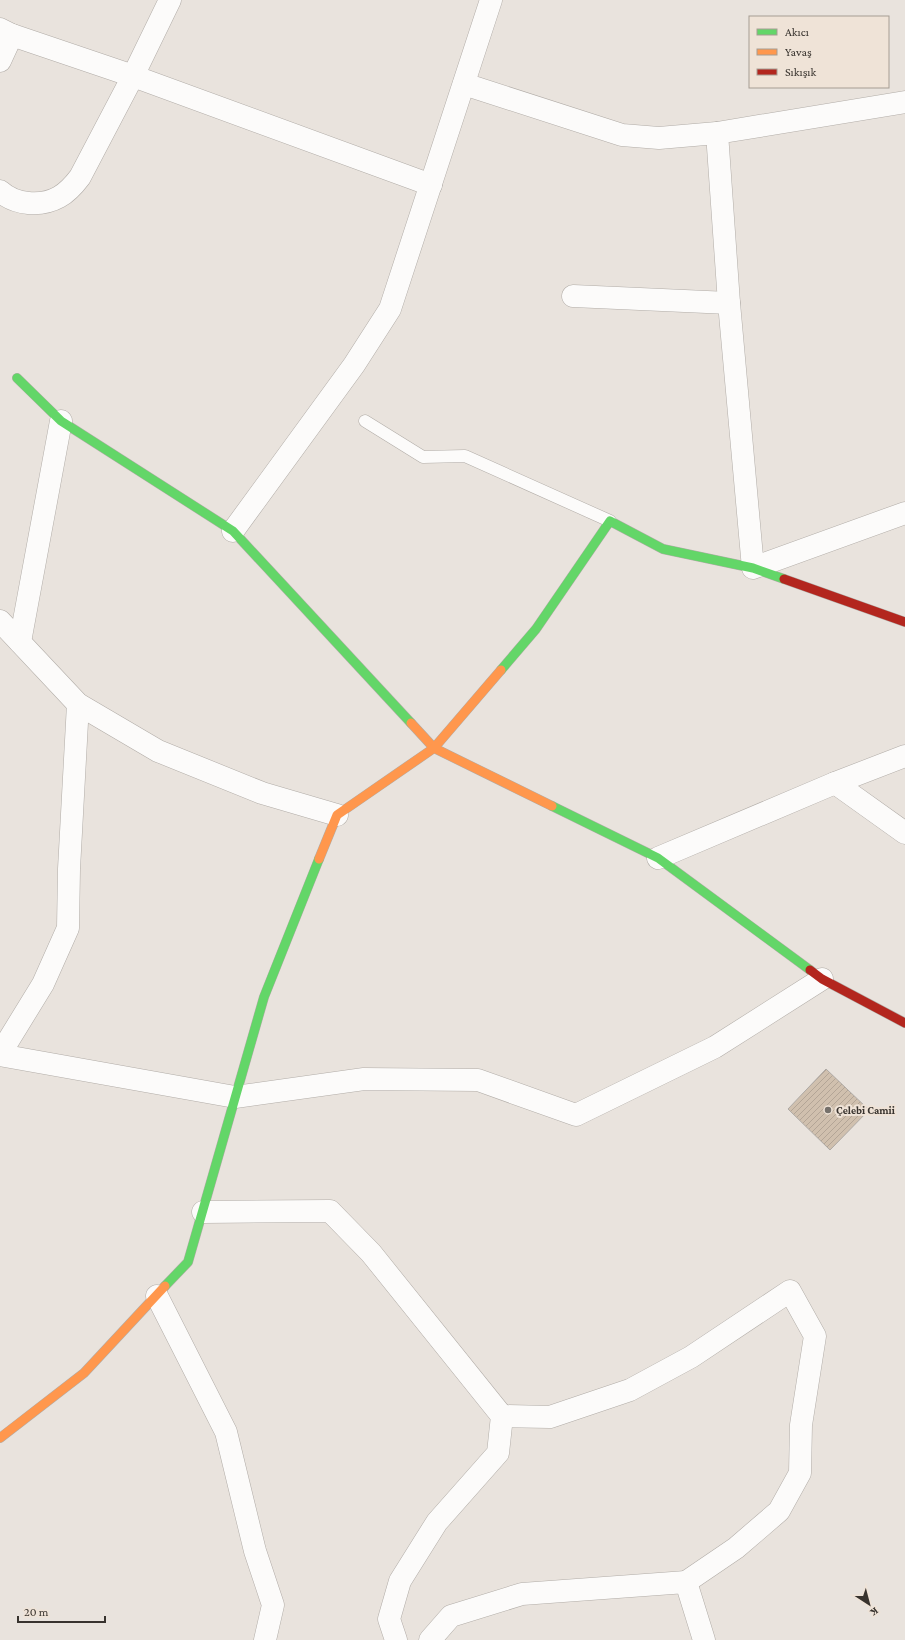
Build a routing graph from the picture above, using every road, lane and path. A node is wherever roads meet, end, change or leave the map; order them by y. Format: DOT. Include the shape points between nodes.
graph roads {
  1 [pos="170,0"];
  2 [pos="491,0"];
  3 [pos="6,32"];
  4 [pos="0,61"];
  5 [pos="134,76"];
  6 [pos="464,84"];
  7 [pos="905,102"];
  8 [pos="717,133"];
  9 [pos="431,185"];
  10 [pos="0,191"];
  11 [pos="573,296"];
  12 [pos="729,303"];
  13 [pos="17,378"];
  14 [pos="61,421"];
  15 [pos="365,421"];
  16 [pos="905,513"];
  17 [pos="610,521"];
  18 [pos="233,531"];
  19 [pos="753,568"];
  20 [pos="0,621"];
  21 [pos="905,622"];
  22 [pos="20,642"];
  23 [pos="78,704"];
  24 [pos="434,748"];
  25 [pos="905,756"];
  26 [pos="835,783"];
  27 [pos="337,815"];
  28 [pos="905,834"];
  29 [pos="658,858"];
  30 [pos="822,979"];
  31 [pos="905,1023"];
  32 [pos="0,1055"];
  33 [pos="235,1097"];
  34 [pos="203,1212"];
  35 [pos="156,1296"];
  36 [pos="502,1416"];
  37 [pos="0,1438"];
  38 [pos="686,1582"];
  39 [pos="265,1640"];
  40 [pos="396,1640"];
  41 [pos="430,1640"];
  42 [pos="704,1640"];
  1 -- 5 [label="street"];
  2 -- 6 [label="street"];
  3 -- 4 [label="street"];
  3 -- 5 [label="street"];
  5 -- 9 [label="street"];
  5 -- 10 [label="street" via="80,177 71,188 59,197 34,204 12,199"];
  6 -- 8 [label="street" via="622,135 660,138"];
  6 -- 9 [label="street"];
  7 -- 8 [label="street"];
  8 -- 12 [label="street"];
  9 -- 18 [label="street" via="390,309 354,365"];
  11 -- 12 [label="street"];
  12 -- 19 [label="street"];
  13 -- 14 [label="street"];
  14 -- 18 [label="street"];
  14 -- 22 [label="street"];
  15 -- 17 [label="lane" via="423,457 465,456"];
  16 -- 19 [label="street"];
  17 -- 19 [label="street" via="663,549"];
  17 -- 24 [label="street" via="536,629"];
  18 -- 24 [label="street"];
  19 -- 21 [label="street"];
  20 -- 22 [label="street"];
  22 -- 23 [label="street"];
  23 -- 27 [label="street" via="158,750 262,793"];
  23 -- 32 [label="street" via="68,928 43,984"];
  24 -- 27 [label="street"];
  24 -- 29 [label="street"];
  25 -- 26 [label="street"];
  26 -- 28 [label="street"];
  26 -- 29 [label="street"];
  27 -- 33 [label="street" via="264,997"];
  29 -- 30 [label="street"];
  30 -- 31 [label="street"];
  30 -- 33 [label="street" via="715,1047 576,1115 478,1080 364,1079"];
  32 -- 33 [label="street"];
  33 -- 34 [label="street"];
  34 -- 35 [label="street" via="188,1262"];
  34 -- 36 [label="street" via="330,1211 371,1253"];
  35 -- 37 [label="street" via="84,1373"];
  35 -- 39 [label="street" via="226,1432 255,1551 273,1605"];
  36 -- 38 [label="street" via="550,1417 630,1390 691,1357 790,1291 815,1336 801,1425 800,1473 779,1511 736,1548"];
  36 -- 40 [label="street" via="498,1453 437,1522 400,1581 389,1619"];
  38 -- 41 [label="street" via="522,1594 451,1616"];
  38 -- 42 [label="street"];
}
